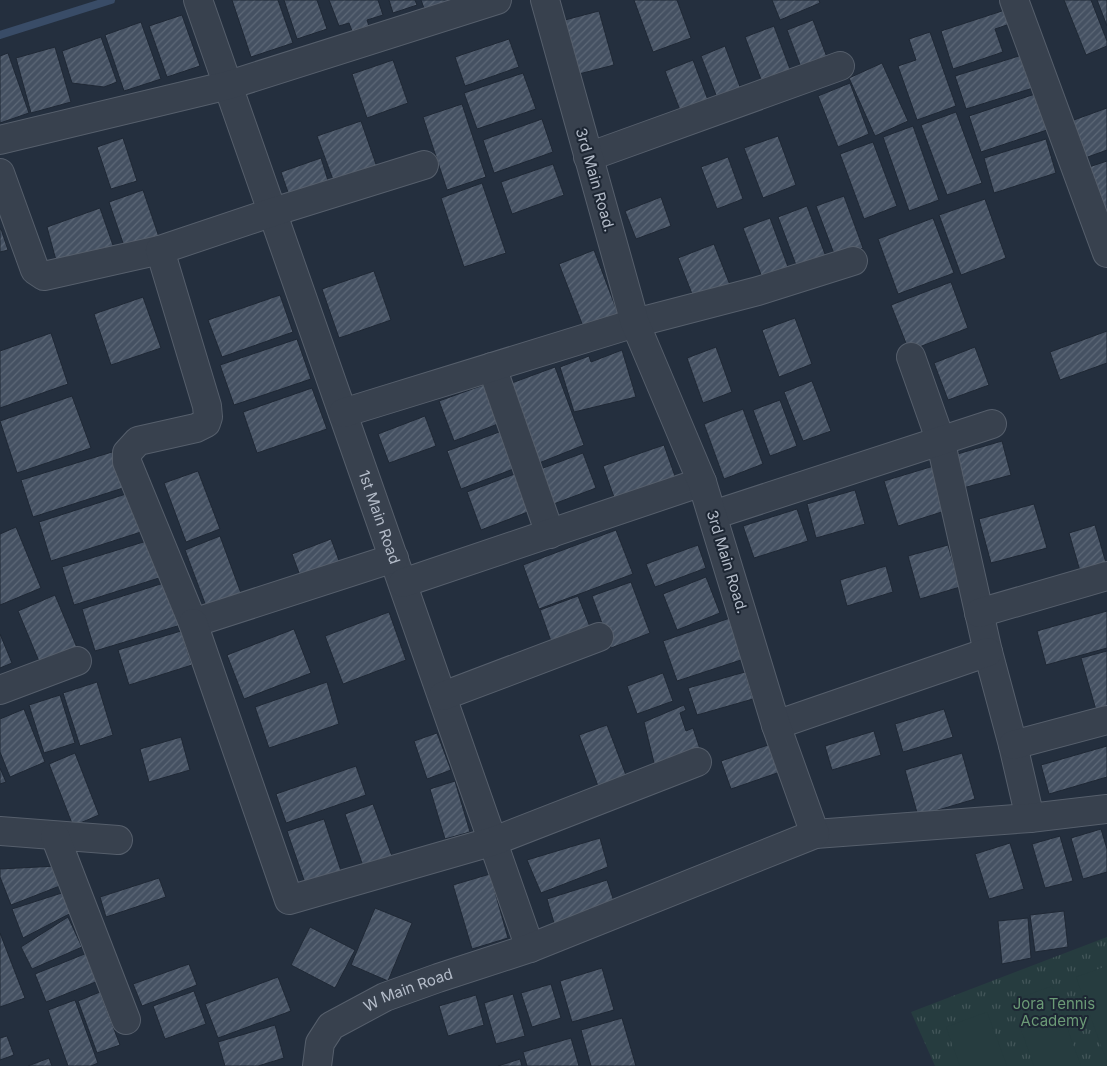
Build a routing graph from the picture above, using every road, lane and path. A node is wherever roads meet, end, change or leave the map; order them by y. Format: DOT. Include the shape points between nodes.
graph roads {
  1 [pos="198,0"];
  2 [pos="497,0"];
  3 [pos="545,0"];
  4 [pos="1014,0"];
  5 [pos="840,66"];
  6 [pos="229,85"];
  7 [pos="0,140"];
  8 [pos="588,157"];
  9 [pos="424,166"];
  10 [pos="0,172"];
  11 [pos="273,212"];
  12 [pos="160,250"];
  13 [pos="1107,253"];
  14 [pos="853,261"];
  15 [pos="635,323"];
  16 [pos="911,357"];
  17 [pos="492,367"];
  18 [pos="343,413"];
  19 [pos="992,424"];
  20 [pos="940,439"];
  21 [pos="702,482"];
  22 [pos="712,515"];
  23 [pos="550,534"];
  24 [pos="394,558"];
  25 [pos="1107,576"];
  26 [pos="403,583"];
  27 [pos="979,613"];
  28 [pos="193,624"];
  29 [pos="599,637"];
  30 [pos="988,652"];
  31 [pos="78,661"];
  32 [pos="0,690"];
  33 [pos="442,696"];
  34 [pos="1107,720"];
  35 [pos="776,724"];
  36 [pos="1013,745"];
  37 [pos="697,762"];
  38 [pos="1107,809"];
  39 [pos="1030,818"];
  40 [pos="0,831"];
  41 [pos="815,834"];
  42 [pos="54,836"];
  43 [pos="118,840"];
  44 [pos="494,841"];
  45 [pos="530,948"];
  46 [pos="126,1020"];
  47 [pos="317,1066"];
  1 -- 6 [label="street, 1st Main Road"];
  2 -- 6 [label="street"];
  3 -- 8 [label="street, 3rd Main Road."];
  4 -- 13 [label="street"];
  5 -- 8 [label="street"];
  6 -- 7 [label="street"];
  6 -- 11 [label="street, 1st Main Road"];
  8 -- 15 [label="street, 3rd Main Road."];
  9 -- 11 [label="street"];
  10 -- 12 [label="street" via="35,270 44,276"];
  11 -- 12 [label="street"];
  11 -- 18 [label="street, 1st Main Road"];
  12 -- 28 [label="street" via="208,406 208,417 206,423 196,428 138,441 127,453 127,462"];
  14 -- 15 [label="street" via="758,291"];
  15 -- 17 [label="street"];
  15 -- 21 [label="street, 3rd Main Road."];
  16 -- 20 [label="street"];
  17 -- 18 [label="street"];
  17 -- 23 [label="street"];
  18 -- 24 [label="street, 1st Main Road"];
  19 -- 20 [label="street"];
  20 -- 22 [label="street"];
  20 -- 27 [label="street"];
  21 -- 22 [label="street, 3rd Main Road."];
  21 -- 23 [label="street"];
  22 -- 35 [label="street, 3rd Main Road."];
  23 -- 26 [label="street"];
  24 -- 26 [label="street, 1st Main Road"];
  24 -- 28 [label="street"];
  25 -- 27 [label="street"];
  26 -- 33 [label="street, 1st Main Road"];
  27 -- 30 [label="street"];
  28 -- 44 [label="street" via="289,900"];
  29 -- 33 [label="street"];
  30 -- 35 [label="street"];
  30 -- 36 [label="street"];
  31 -- 32 [label="street"];
  33 -- 44 [label="street, 1st Main Road"];
  34 -- 36 [label="street"];
  35 -- 41 [label="street, 3rd Main Road."];
  36 -- 39 [label="street"];
  37 -- 44 [label="street"];
  38 -- 39 [label="street"];
  39 -- 41 [label="street"];
  40 -- 42 [label="street"];
  41 -- 45 [label="street"];
  42 -- 43 [label="street"];
  42 -- 46 [label="street"];
  44 -- 45 [label="street, 1st Main Road"];
  45 -- 47 [label="street, W Main Road" via="385,997 331,1026 320,1042"];
}
